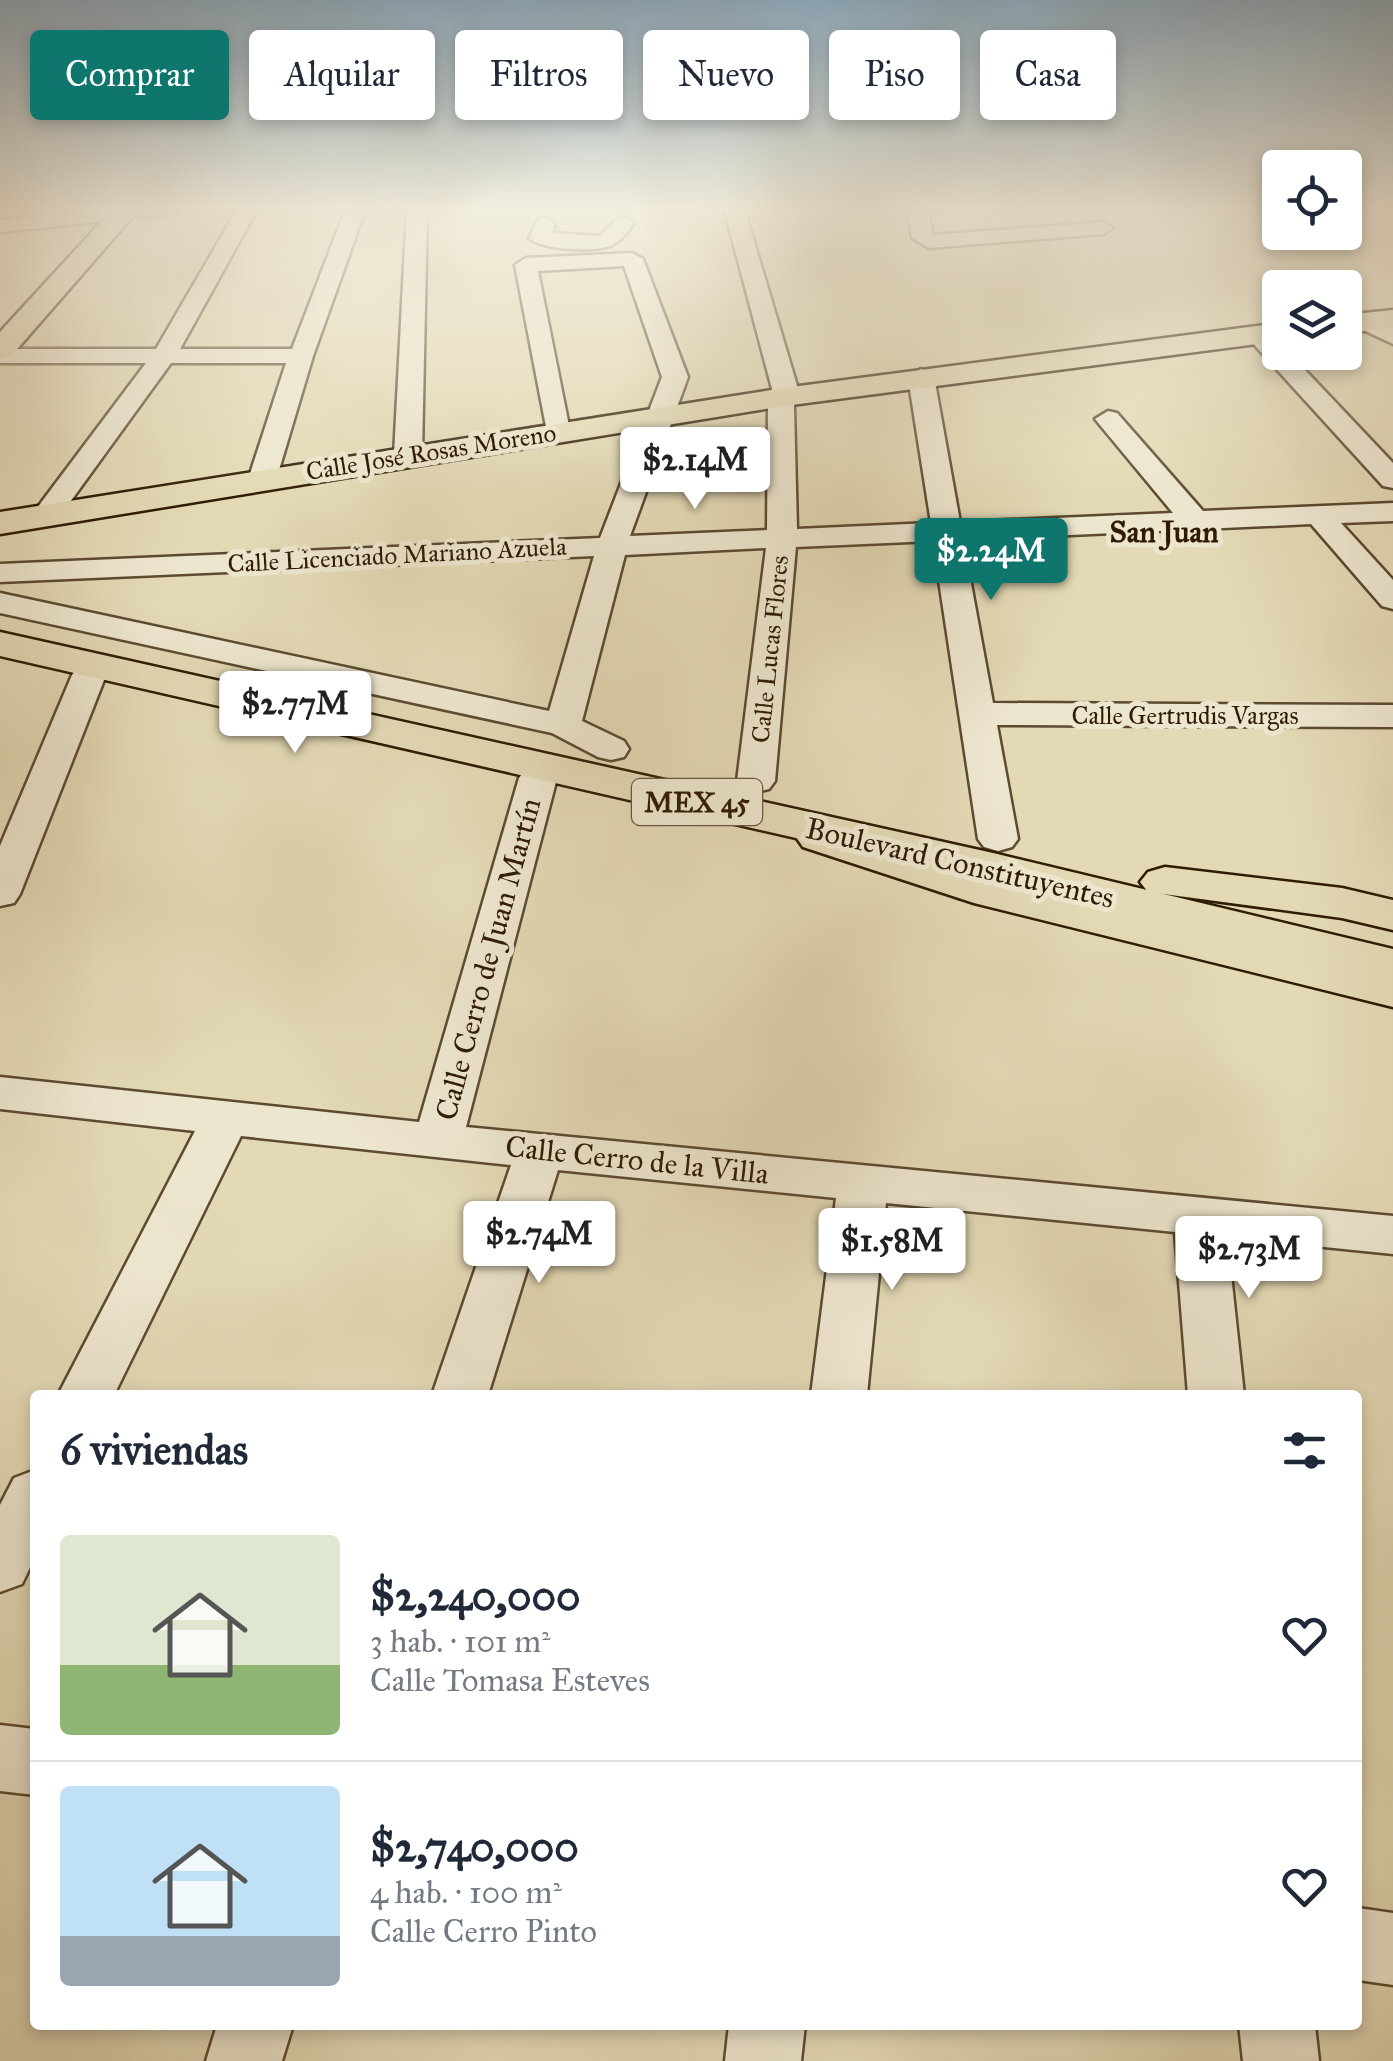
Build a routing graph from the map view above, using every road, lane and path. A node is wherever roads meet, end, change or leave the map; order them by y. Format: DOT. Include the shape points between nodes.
graph roads {
  1 [pos="26,304"];
  2 [pos="41,304"];
  3 [pos="193,304"];
  4 [pos="320,304"];
  5 [pos="413,304"];
  6 [pos="538,304"];
  7 [pos="648,304"];
  8 [pos="761,304"];
  9 [pos="1368,322"];
  10 [pos="0,330"];
  11 [pos="1262,334"];
  12 [pos="1393,336"];
  13 [pos="0,353"];
  14 [pos="164,356"];
  15 [pos="301,356"];
  16 [pos="1299,370"];
  17 [pos="921,378"];
  18 [pos="784,397"];
  19 [pos="658,416"];
  20 [pos="1108,420"];
  21 [pos="557,431"];
  22 [pos="408,455"];
  23 [pos="262,480"];
  24 [pos="1393,480"];
  25 [pos="1393,512"];
  26 [pos="46,514"];
  27 [pos="1318,516"];
  28 [pos="1195,520"];
  29 [pos="0,523"];
  30 [pos="947,532"];
  31 [pos="782,540"];
  32 [pos="612,545"];
  33 [pos="0,572"];
  34 [pos="1393,599"];
  35 [pos="0,603"];
  36 [pos="0,625"];
  37 [pos="0,644"];
  38 [pos="0,656"];
  39 [pos="89,675"];
  40 [pos="978,714"];
  41 [pos="1393,716"];
  42 [pos="563,725"];
  43 [pos="605,763"];
  44 [pos="538,778"];
  45 [pos="753,798"];
  46 [pos="998,839"];
  47 [pos="1166,882"];
  48 [pos="0,894"];
  49 [pos="1393,915"];
  50 [pos="1393,936"];
  51 [pos="1393,965"];
  52 [pos="1393,990"];
  53 [pos="0,1093"];
  54 [pos="226,1118"];
  55 [pos="438,1141"];
  56 [pos="540,1151"];
  57 [pos="862,1182"];
  58 [pos="1199,1215"];
  59 [pos="1393,1234"];
  60 [pos="89,1390"];
  61 [pos="462,1390"];
  62 [pos="840,1390"];
  63 [pos="1216,1390"];
  64 [pos="30,1506"];
  65 [pos="0,1565"];
  66 [pos="0,1758"];
  67 [pos="30,1761"];
  68 [pos="1362,1945"];
  69 [pos="1393,1950"];
  70 [pos="254,2030"];
  71 [pos="766,2030"];
  72 [pos="1278,2030"];
  73 [pos="244,2061"];
  74 [pos="763,2061"];
  75 [pos="1281,2061"];
  1 -- 10 [label="main road"];
  2 -- 13 [label="main road"];
  3 -- 14 [label="street"];
  4 -- 15 [label="street"];
  5 -- 22 [label="street"];
  6 -- 21 [label="street"];
  7 -- 19 [label="street" via="675,377"];
  8 -- 18 [label="street, Calle Lucas Flores"];
  9 -- 12 [label="street"];
  11 -- 17 [label="main road, Calle José Rosas Moreno"];
  13 -- 14 [label="street"];
  14 -- 15 [label="street"];
  14 -- 26 [label="street"];
  15 -- 23 [label="street"];
  16 -- 24 [label="street"];
  17 -- 18 [label="main road, Calle José Rosas Moreno"];
  17 -- 30 [label="street"];
  18 -- 19 [label="main road, Calle José Rosas Moreno"];
  18 -- 31 [label="street, Calle Lucas Flores"];
  19 -- 21 [label="main road, Calle José Rosas Moreno"];
  19 -- 32 [label="street"];
  20 -- 28 [label="street"];
  21 -- 22 [label="main road, Calle José Rosas Moreno"];
  22 -- 23 [label="main road, Calle José Rosas Moreno"];
  23 -- 26 [label="main road, Calle José Rosas Moreno"];
  25 -- 27 [label="street, Calle Licenciado Mariano Azuela"];
  26 -- 29 [label="main road, Calle José Rosas Moreno"];
  27 -- 28 [label="street, Calle Licenciado Mariano Azuela"];
  27 -- 34 [label="street"];
  28 -- 30 [label="street, Calle Licenciado Mariano Azuela"];
  30 -- 31 [label="street, Calle Licenciado Mariano Azuela"];
  30 -- 40 [label="street"];
  31 -- 32 [label="street, Calle Licenciado Mariano Azuela"];
  31 -- 45 [label="street, Calle Lucas Flores"];
  32 -- 33 [label="street, Calle Licenciado Mariano Azuela"];
  32 -- 42 [label="street"];
  35 -- 42 [label="street"];
  36 -- 43 [label="main road, Boulevard Constituyentes / MEX 45"];
  37 -- 43 [label="main road, Boulevard Constituyentes / MEX 45"];
  38 -- 39 [label="street"];
  39 -- 44 [label="street"];
  39 -- 48 [label="street"];
  40 -- 41 [label="street, Calle Gertrudis Vargas"];
  40 -- 46 [label="street"];
  42 -- 43 [label="street"];
  43 -- 44 [label="street"];
  43 -- 45 [label="main road, Boulevard Constituyentes / MEX 45"];
  44 -- 55 [label="street, Calle Cerro de Juan Martín"];
  45 -- 46 [label="main road, Boulevard Constituyentes / MEX 45"];
  45 -- 51 [label="main road, Boulevard Constituyentes / MEX 45" via="993,868"];
  45 -- 52 [label="main road" via="992,892"];
  46 -- 47 [label="main road, Boulevard Constituyentes / MEX 45"];
  47 -- 49 [label="main road"];
  47 -- 50 [label="main road, Boulevard Constituyentes / MEX 45"];
  53 -- 54 [label="street, Calle Cerro de la Villa"];
  54 -- 55 [label="street, Calle Cerro de la Villa"];
  54 -- 60 [label="street"];
  55 -- 56 [label="street, Calle Cerro de la Villa"];
  56 -- 57 [label="street, Calle Cerro de la Villa"];
  56 -- 61 [label="street"];
  57 -- 58 [label="street, Calle Cerro de la Villa"];
  57 -- 62 [label="street"];
  58 -- 59 [label="street, Calle Cerro de la Villa"];
  58 -- 63 [label="street"];
  64 -- 65 [label="street"];
  66 -- 67 [label="street"];
  68 -- 69 [label="street"];
  70 -- 73 [label="street"];
  71 -- 74 [label="street"];
  72 -- 75 [label="street"];
}
